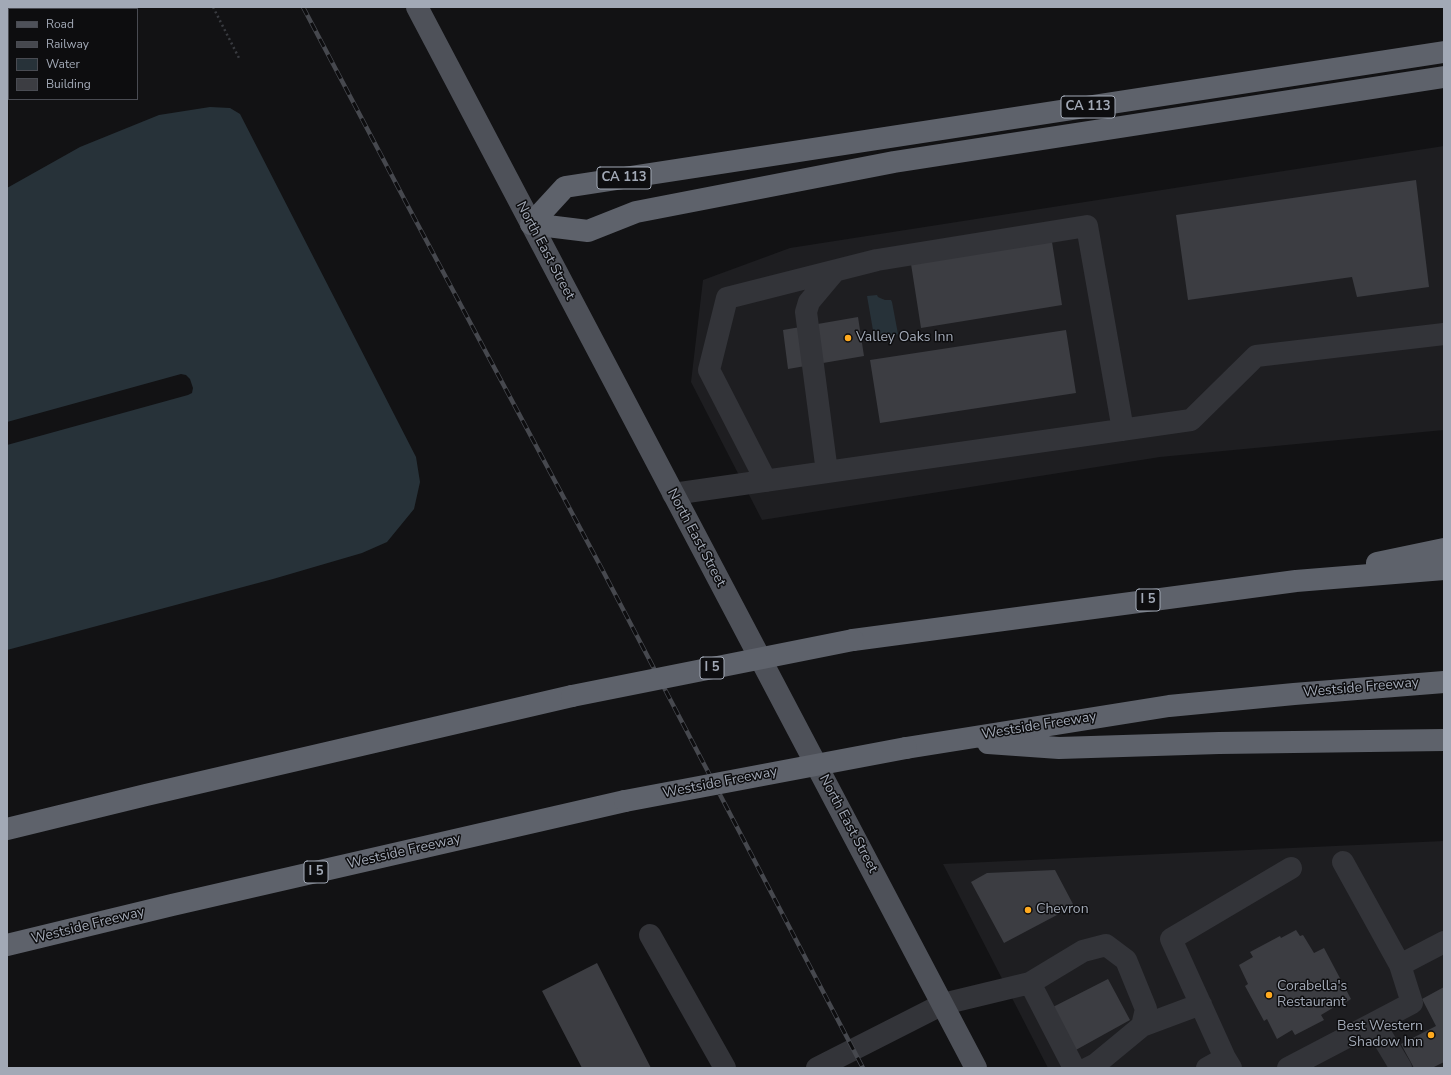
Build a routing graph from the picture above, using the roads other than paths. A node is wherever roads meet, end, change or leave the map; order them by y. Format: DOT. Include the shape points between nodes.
graph roads {
  1 [pos="416,7"];
  2 [pos="1444,52"];
  3 [pos="1444,77"];
  4 [pos="531,224"];
  5 [pos="835,271"];
  6 [pos="1444,334"];
  7 [pos="1123,430"];
  8 [pos="827,472"];
  9 [pos="766,481"];
  10 [pos="673,494"];
  11 [pos="1444,549"];
  12 [pos="1444,569"];
  13 [pos="1296,581"];
  14 [pos="1444,682"];
  15 [pos="1444,740"];
  16 [pos="953,741"];
  17 [pos="7,829"];
  18 [pos="1343,862"];
  19 [pos="1291,868"];
  20 [pos="650,935"];
  21 [pos="1444,942"];
  22 [pos="7,945"];
  23 [pos="1400,965"];
  24 [pos="1030,984"];
  25 [pos="943,1004"];
  26 [pos="1201,1004"];
  27 [pos="1374,1023"];
  28 [pos="1142,1026"];
  29 [pos="1228,1063"];
  30 [pos="725,1068"];
  31 [pos="817,1068"];
  32 [pos="976,1068"];
  33 [pos="1074,1068"];
  34 [pos="1088,1068"];
  35 [pos="1206,1068"];
  36 [pos="1288,1068"];
  37 [pos="1401,1068"];
  1 -- 4 [label="main road, North East Street"];
  2 -- 4 [label="highway, CA 113" via="565,187"];
  3 -- 4 [label="highway" via="894,162 636,212 588,231"];
  4 -- 10 [label="main road, North East Street"];
  5 -- 7 [label="lane" via="877,260 1087,226"];
  5 -- 8 [label="lane" via="809,302 806,312"];
  5 -- 9 [label="lane" via="727,298 709,370"];
  6 -- 7 [label="lane" via="1256,356 1191,420"];
  7 -- 8 [label="lane"];
  8 -- 9 [label="lane"];
  9 -- 10 [label="lane"];
  10 -- 25 [label="main road, North East Street"];
  11 -- 13 [label="highway"];
  12 -- 13 [label="highway, I 5"];
  13 -- 17 [label="highway, I 5, bridge" via="853,640 572,696"];
  14 -- 16 [label="highway, Westside Freeway / I 5" via="1169,706"];
  15 -- 16 [label="highway" via="1059,748"];
  16 -- 22 [label="highway, Westside Freeway / I 5, bridge" via="625,801"];
  18 -- 23 [label="lane"];
  19 -- 26 [label="lane" via="1171,939"];
  20 -- 30 [label="lane"];
  21 -- 23 [label="lane"];
  23 -- 27 [label="lane" via="1412,1003"];
  24 -- 25 [label="lane"];
  24 -- 28 [label="lane" via="1083,950 1106,945 1126,960 1146,1009"];
  24 -- 33 [label="lane"];
  25 -- 31 [label="lane"];
  25 -- 32 [label="main road, North East Street"];
  26 -- 28 [label="lane"];
  26 -- 29 [label="lane"];
  27 -- 36 [label="lane"];
  27 -- 37 [label="lane"];
  28 -- 34 [label="lane"];
  29 -- 35 [label="lane"];
}
